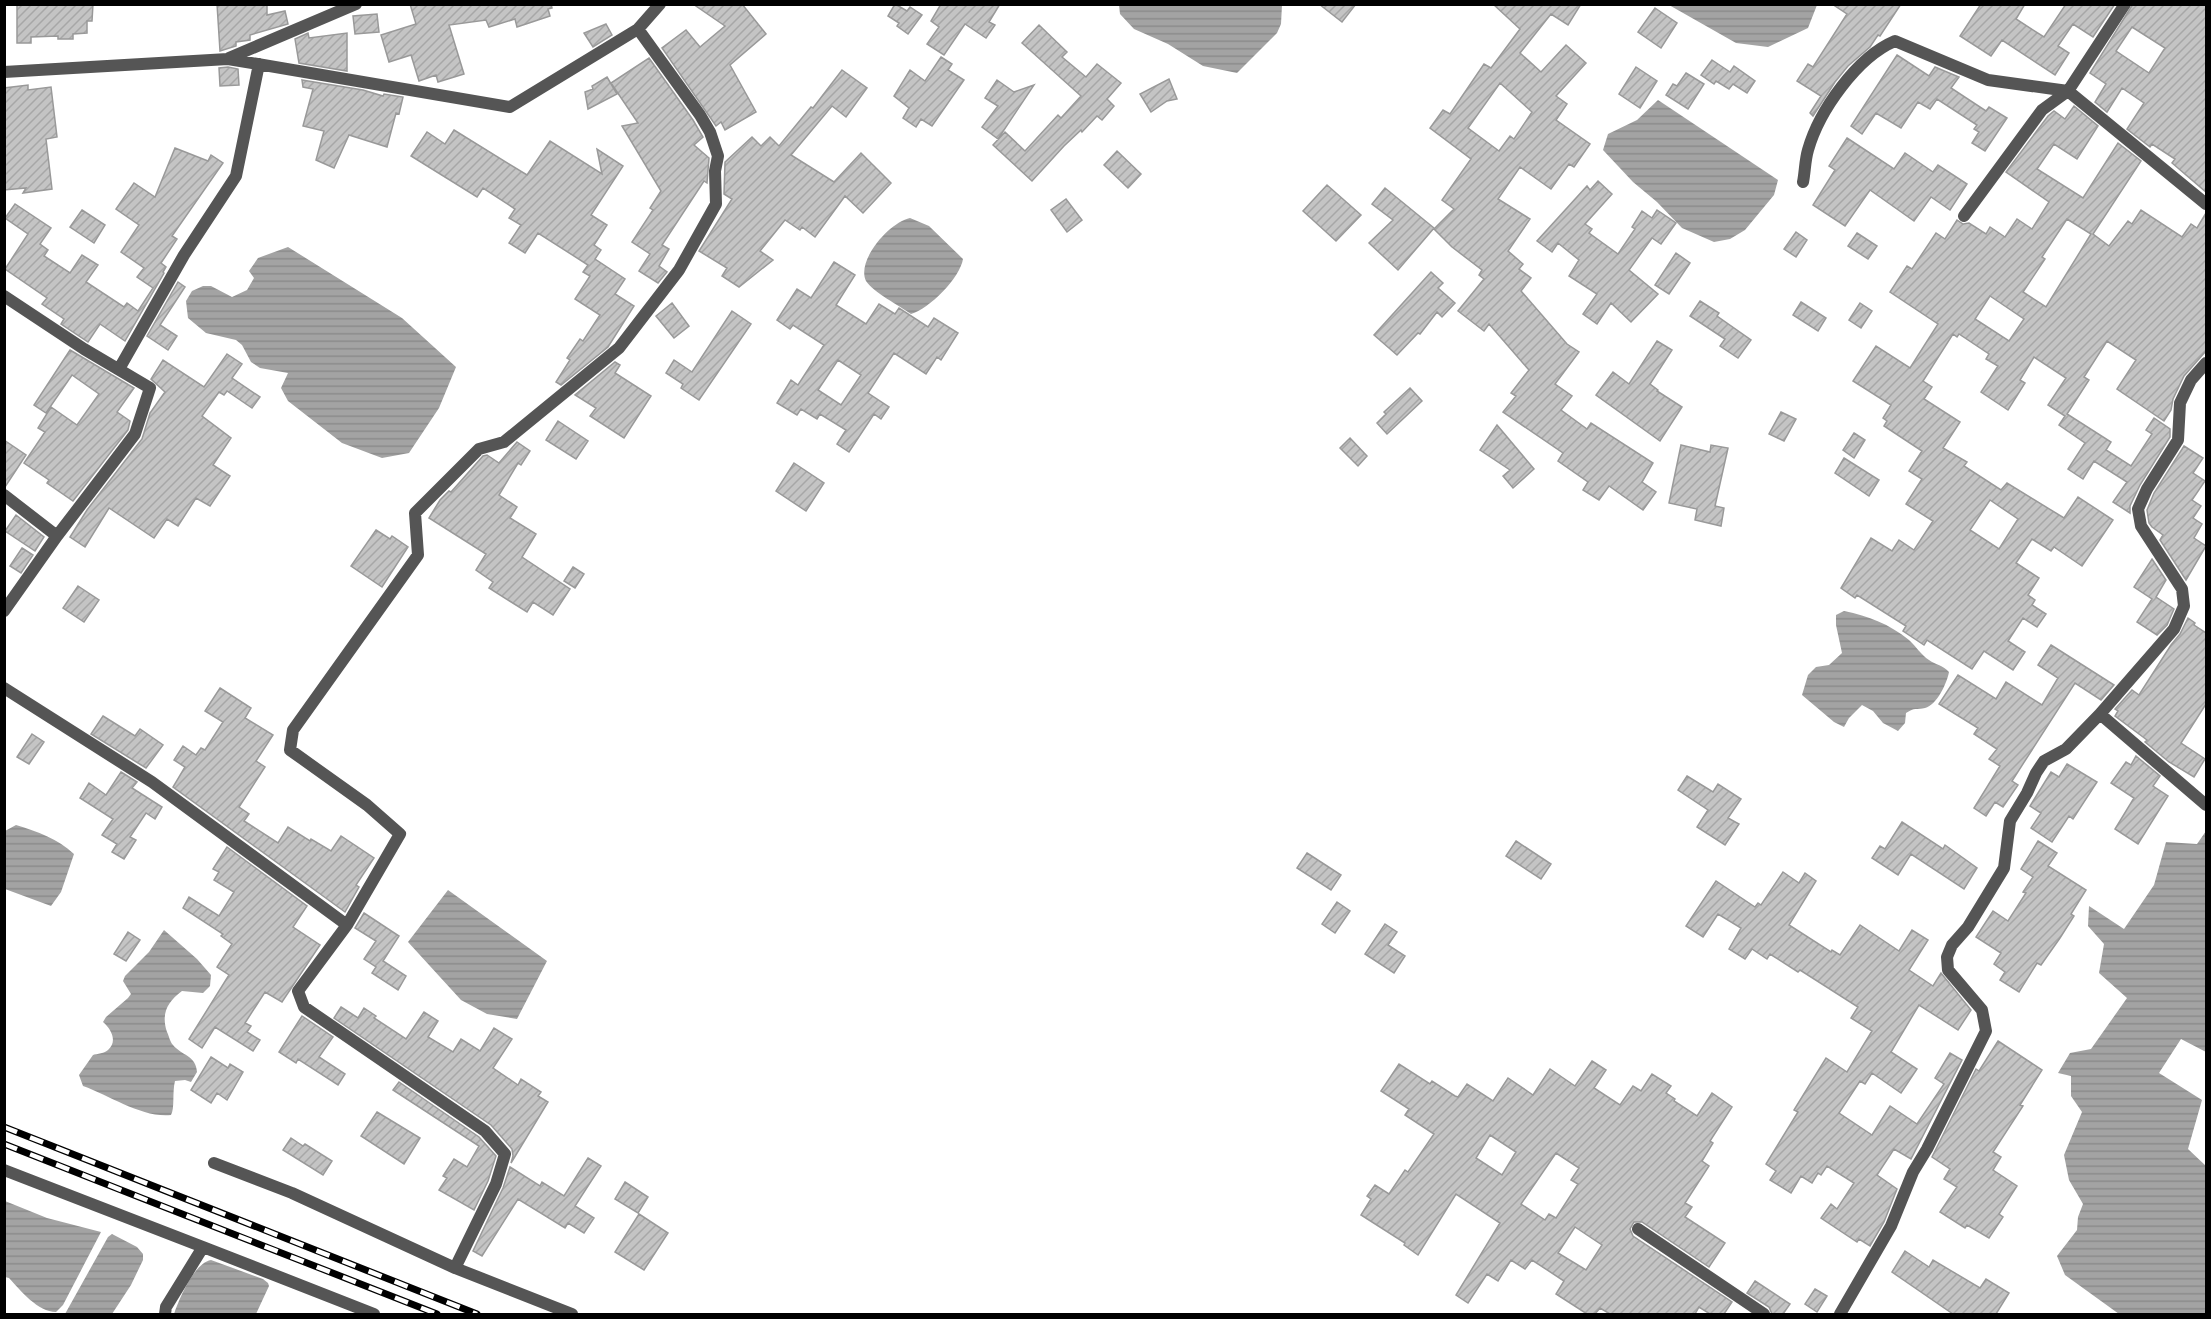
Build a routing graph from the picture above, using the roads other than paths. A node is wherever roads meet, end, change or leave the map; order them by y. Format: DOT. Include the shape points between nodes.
graph roads {
  1 [pos="356,4"];
  2 [pos="660,4"];
  3 [pos="2125,4"];
  4 [pos="638,29"];
  5 [pos="228,59"];
  6 [pos="259,64"];
  7 [pos="4,72"];
  8 [pos="2068,91"];
  9 [pos="1803,182"];
  10 [pos="2206,204"];
  11 [pos="1964,216"];
  12 [pos="4,296"];
  13 [pos="2206,363"];
  14 [pos="119,369"];
  15 [pos="4,495"];
  16 [pos="57,536"];
  17 [pos="4,611"];
  18 [pos="4,688"];
  19 [pos="2100,714"];
  20 [pos="2206,805"];
  21 [pos="347,925"];
  22 [pos="214,1162"];
  23 [pos="4,1170"];
  24 [pos="1638,1229"];
  25 [pos="203,1247"];
  26 [pos="455,1268"];
  27 [pos="165,1314"];
  28 [pos="374,1314"];
  29 [pos="572,1314"];
  30 [pos="1764,1314"];
  31 [pos="1840,1314"];
  1 -- 5 [label="street"];
  2 -- 4 [label="street"];
  3 -- 8 [label="street"];
  4 -- 6 [label="street" via="510,107"];
  4 -- 21 [label="street" via="710,132 718,156 716,204 679,270 619,348 504,442 479,449 415,513 418,555 293,730 290,750 367,805 400,834"];
  5 -- 6 [label="street"];
  5 -- 7 [label="street"];
  6 -- 14 [label="street" via="236,176 184,255"];
  8 -- 9 [label="street" via="1988,80 1895,41 1867,60 1836,94 1808,151"];
  8 -- 10 [label="street"];
  8 -- 11 [label="street" via="2042,110"];
  12 -- 14 [label="street"];
  13 -- 19 [label="street" via="2191,380 2180,404 2178,440 2146,489 2138,509 2141,526 2182,589 2184,606 2174,629"];
  14 -- 16 [label="street" via="150,388 135,434"];
  15 -- 16 [label="street"];
  16 -- 17 [label="street"];
  18 -- 21 [label="street" via="152,782"];
  19 -- 20 [label="street"];
  19 -- 31 [label="street" via="2066,748 2044,761 2036,773 2010,821 2004,868 1968,927 1952,945 1947,957 1948,970 1982,1010 1986,1031 1913,1172 1891,1226"];
  21 -- 26 [label="street" via="298,991 304,1007 485,1131 505,1154 496,1184"];
  22 -- 26 [label="street" via="292,1192"];
  23 -- 25 [label="street"];
  24 -- 30 [label="street"];
  25 -- 27 [label="street"];
  25 -- 28 [label="street"];
  26 -- 29 [label="street"];
}
